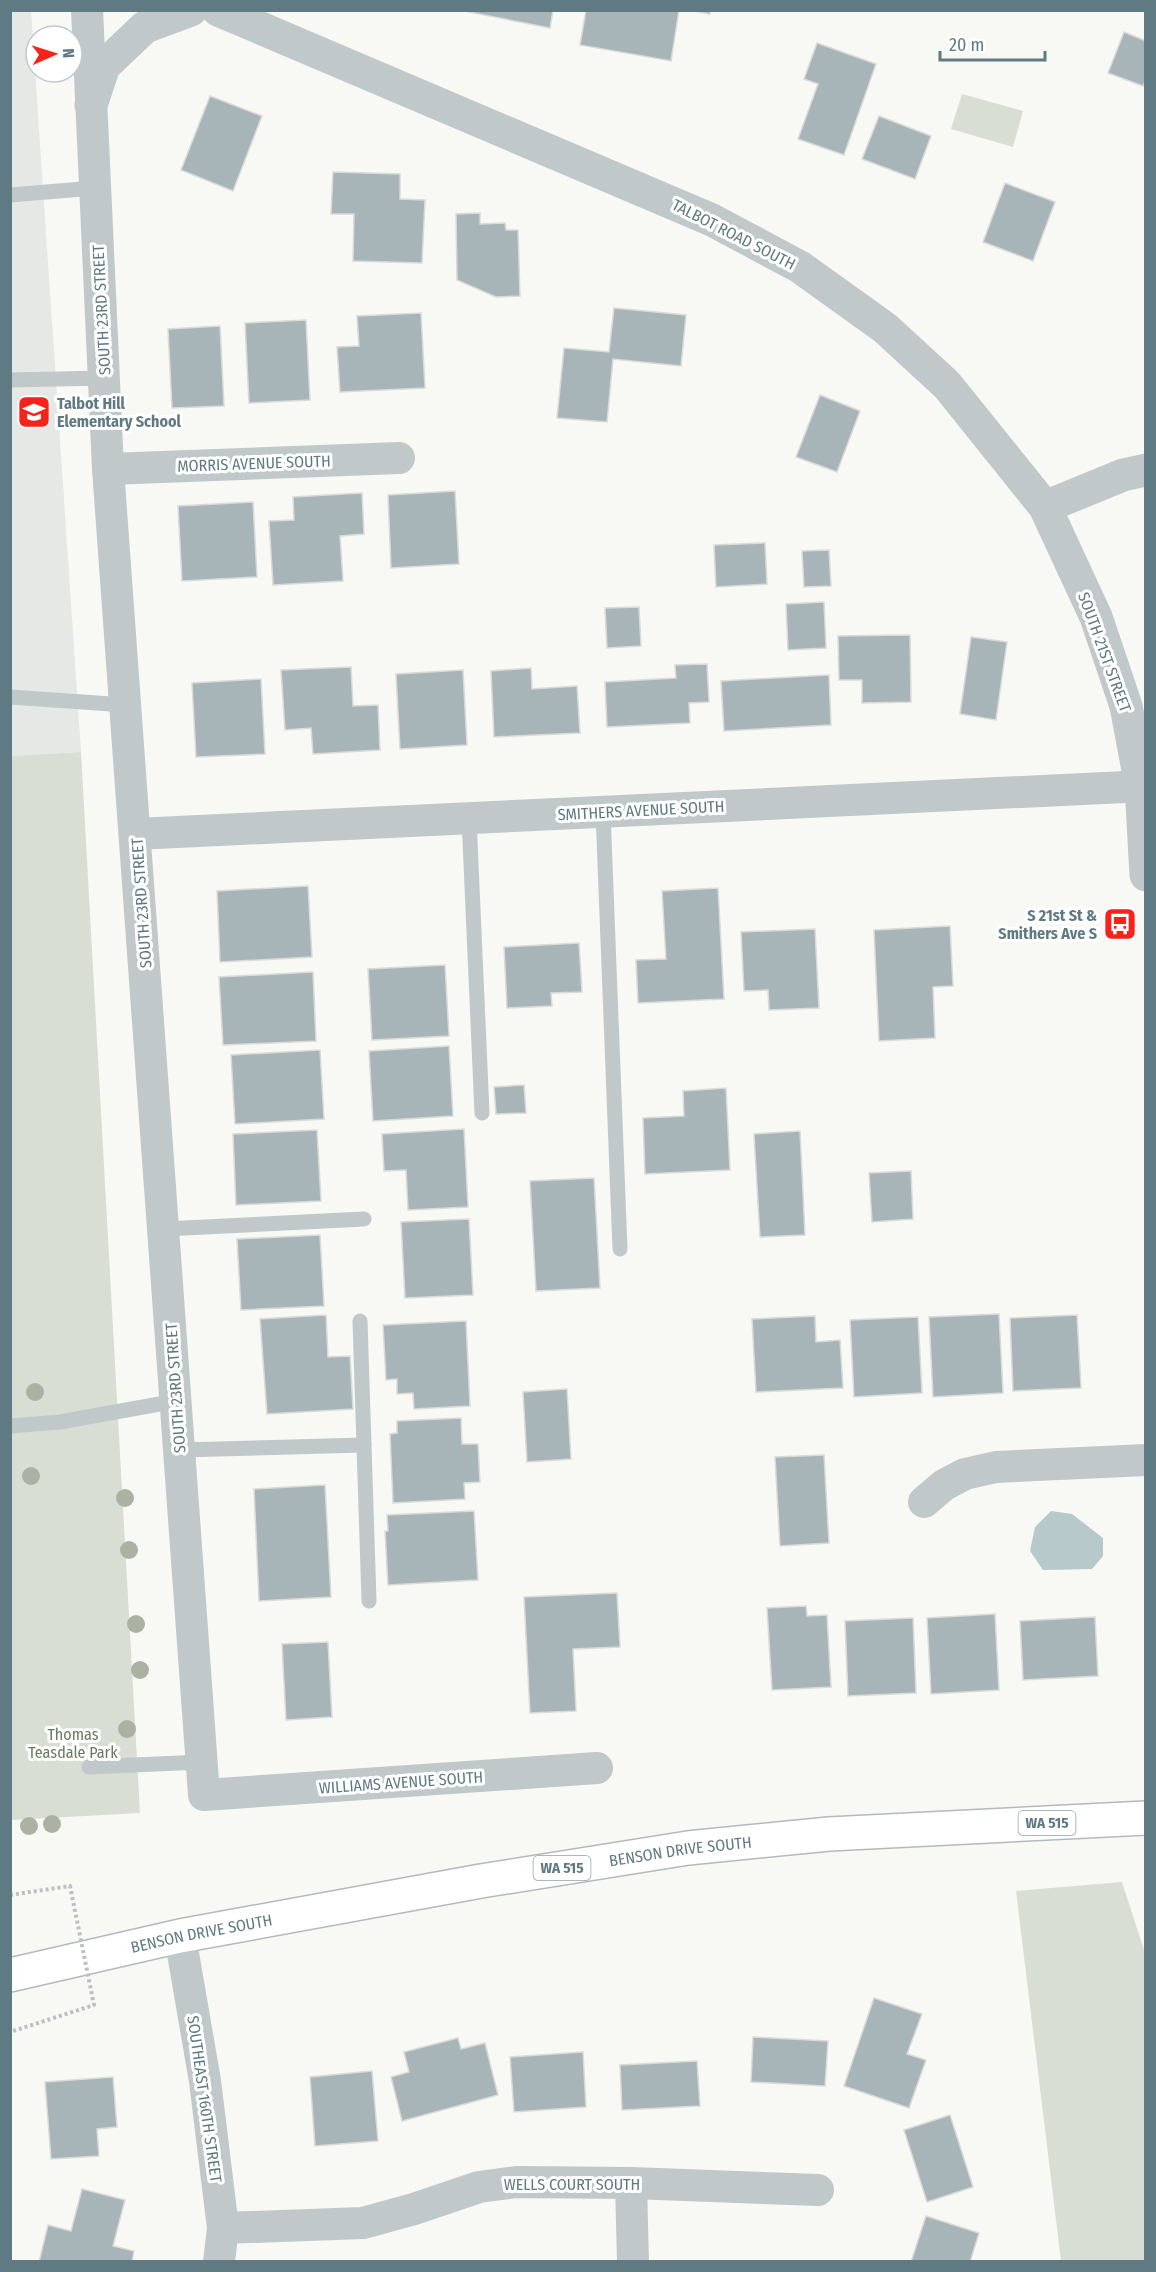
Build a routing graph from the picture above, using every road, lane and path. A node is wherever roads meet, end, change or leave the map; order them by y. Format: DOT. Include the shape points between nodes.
graph roads {
  1 [pos="87,10"];
  2 [pos="191,10"];
  3 [pos="218,10"];
  4 [pos="91,105"];
  5 [pos="95,188"];
  6 [pos="10,195"];
  7 [pos="104,378"];
  8 [pos="10,380"];
  9 [pos="399,458"];
  10 [pos="108,469"];
  11 [pos="1146,470"];
  12 [pos="1045,507"];
  13 [pos="10,697"];
  14 [pos="126,705"];
  15 [pos="1144,786"];
  16 [pos="603,812"];
  17 [pos="469,818"];
  18 [pos="136,834"];
  19 [pos="1146,875"];
  20 [pos="482,1113"];
  21 [pos="364,1219"];
  22 [pos="164,1229"];
  23 [pos="620,1249"];
  24 [pos="360,1321"];
  25 [pos="176,1401"];
  26 [pos="10,1426"];
  27 [pos="364,1445"];
  28 [pos="180,1450"];
  29 [pos="1146,1460"];
  30 [pos="924,1502"];
  31 [pos="369,1601"];
  32 [pos="202,1762"];
  33 [pos="89,1767"];
  34 [pos="597,1768"];
  35 [pos="204,1795"];
  36 [pos="1146,1818"];
  37 [pos="10,1895"];
  38 [pos="180,1936"];
  39 [pos="10,1975"];
  40 [pos="10,2032"];
  41 [pos="631,2183"];
  42 [pos="818,2190"];
  43 [pos="223,2228"];
  44 [pos="219,2262"];
  45 [pos="633,2262"];
  1 -- 4 [label="street, SOUTH 23RD STREET"];
  2 -- 4 [label="street" via="146,27 104,66"];
  3 -- 12 [label="street, TALBOT ROAD SOUTH" via="712,220 800,267 885,328 947,385"];
  4 -- 5 [label="street, SOUTH 23RD STREET"];
  5 -- 6 [label="lane"];
  5 -- 7 [label="street, SOUTH 23RD STREET"];
  7 -- 8 [label="lane"];
  7 -- 10 [label="street, SOUTH 23RD STREET"];
  9 -- 10 [label="street, MORRIS AVENUE SOUTH"];
  10 -- 14 [label="street, SOUTH 23RD STREET"];
  11 -- 12 [label="street" via="1123,475"];
  12 -- 15 [label="street, SOUTH 21ST STREET" via="1096,617 1126,706"];
  13 -- 14 [label="lane"];
  14 -- 18 [label="street, SOUTH 23RD STREET"];
  15 -- 16 [label="street, SMITHERS AVENUE SOUTH"];
  15 -- 19 [label="street, SOUTH 21ST STREET"];
  16 -- 17 [label="street, SMITHERS AVENUE SOUTH"];
  16 -- 23 [label="lane"];
  17 -- 18 [label="street, SMITHERS AVENUE SOUTH"];
  17 -- 20 [label="lane"];
  18 -- 22 [label="street, SOUTH 23RD STREET"];
  21 -- 22 [label="lane"];
  22 -- 25 [label="street, SOUTH 23RD STREET"];
  24 -- 27 [label="lane"];
  25 -- 26 [label="lane" via="60,1422"];
  25 -- 28 [label="street, SOUTH 23RD STREET"];
  27 -- 28 [label="lane"];
  27 -- 31 [label="lane"];
  28 -- 32 [label="street, SOUTH 23RD STREET"];
  29 -- 30 [label="street" via="996,1467 964,1474"];
  32 -- 33 [label="lane"];
  32 -- 35 [label="street, SOUTH 23RD STREET"];
  34 -- 35 [label="street, WILLIAMS AVENUE SOUTH"];
  36 -- 38 [label="main road, BENSON DRIVE SOUTH / WA 515" via="829,1834 688,1848"];
  37 -- 40 [label="path, bridge" via="70,1886 94,2005"];
  38 -- 39 [label="main road, BENSON DRIVE SOUTH / WA 515"];
  38 -- 43 [label="street, SOUTHEAST 160TH STREET" via="205,2081"];
  41 -- 42 [label="street, WELLS COURT SOUTH"];
  41 -- 43 [label="street, WELLS COURT SOUTH" via="516,2182 479,2187 363,2223"];
  41 -- 45 [label="street"];
  43 -- 44 [label="street, SOUTHEAST 160TH STREET"];
}
